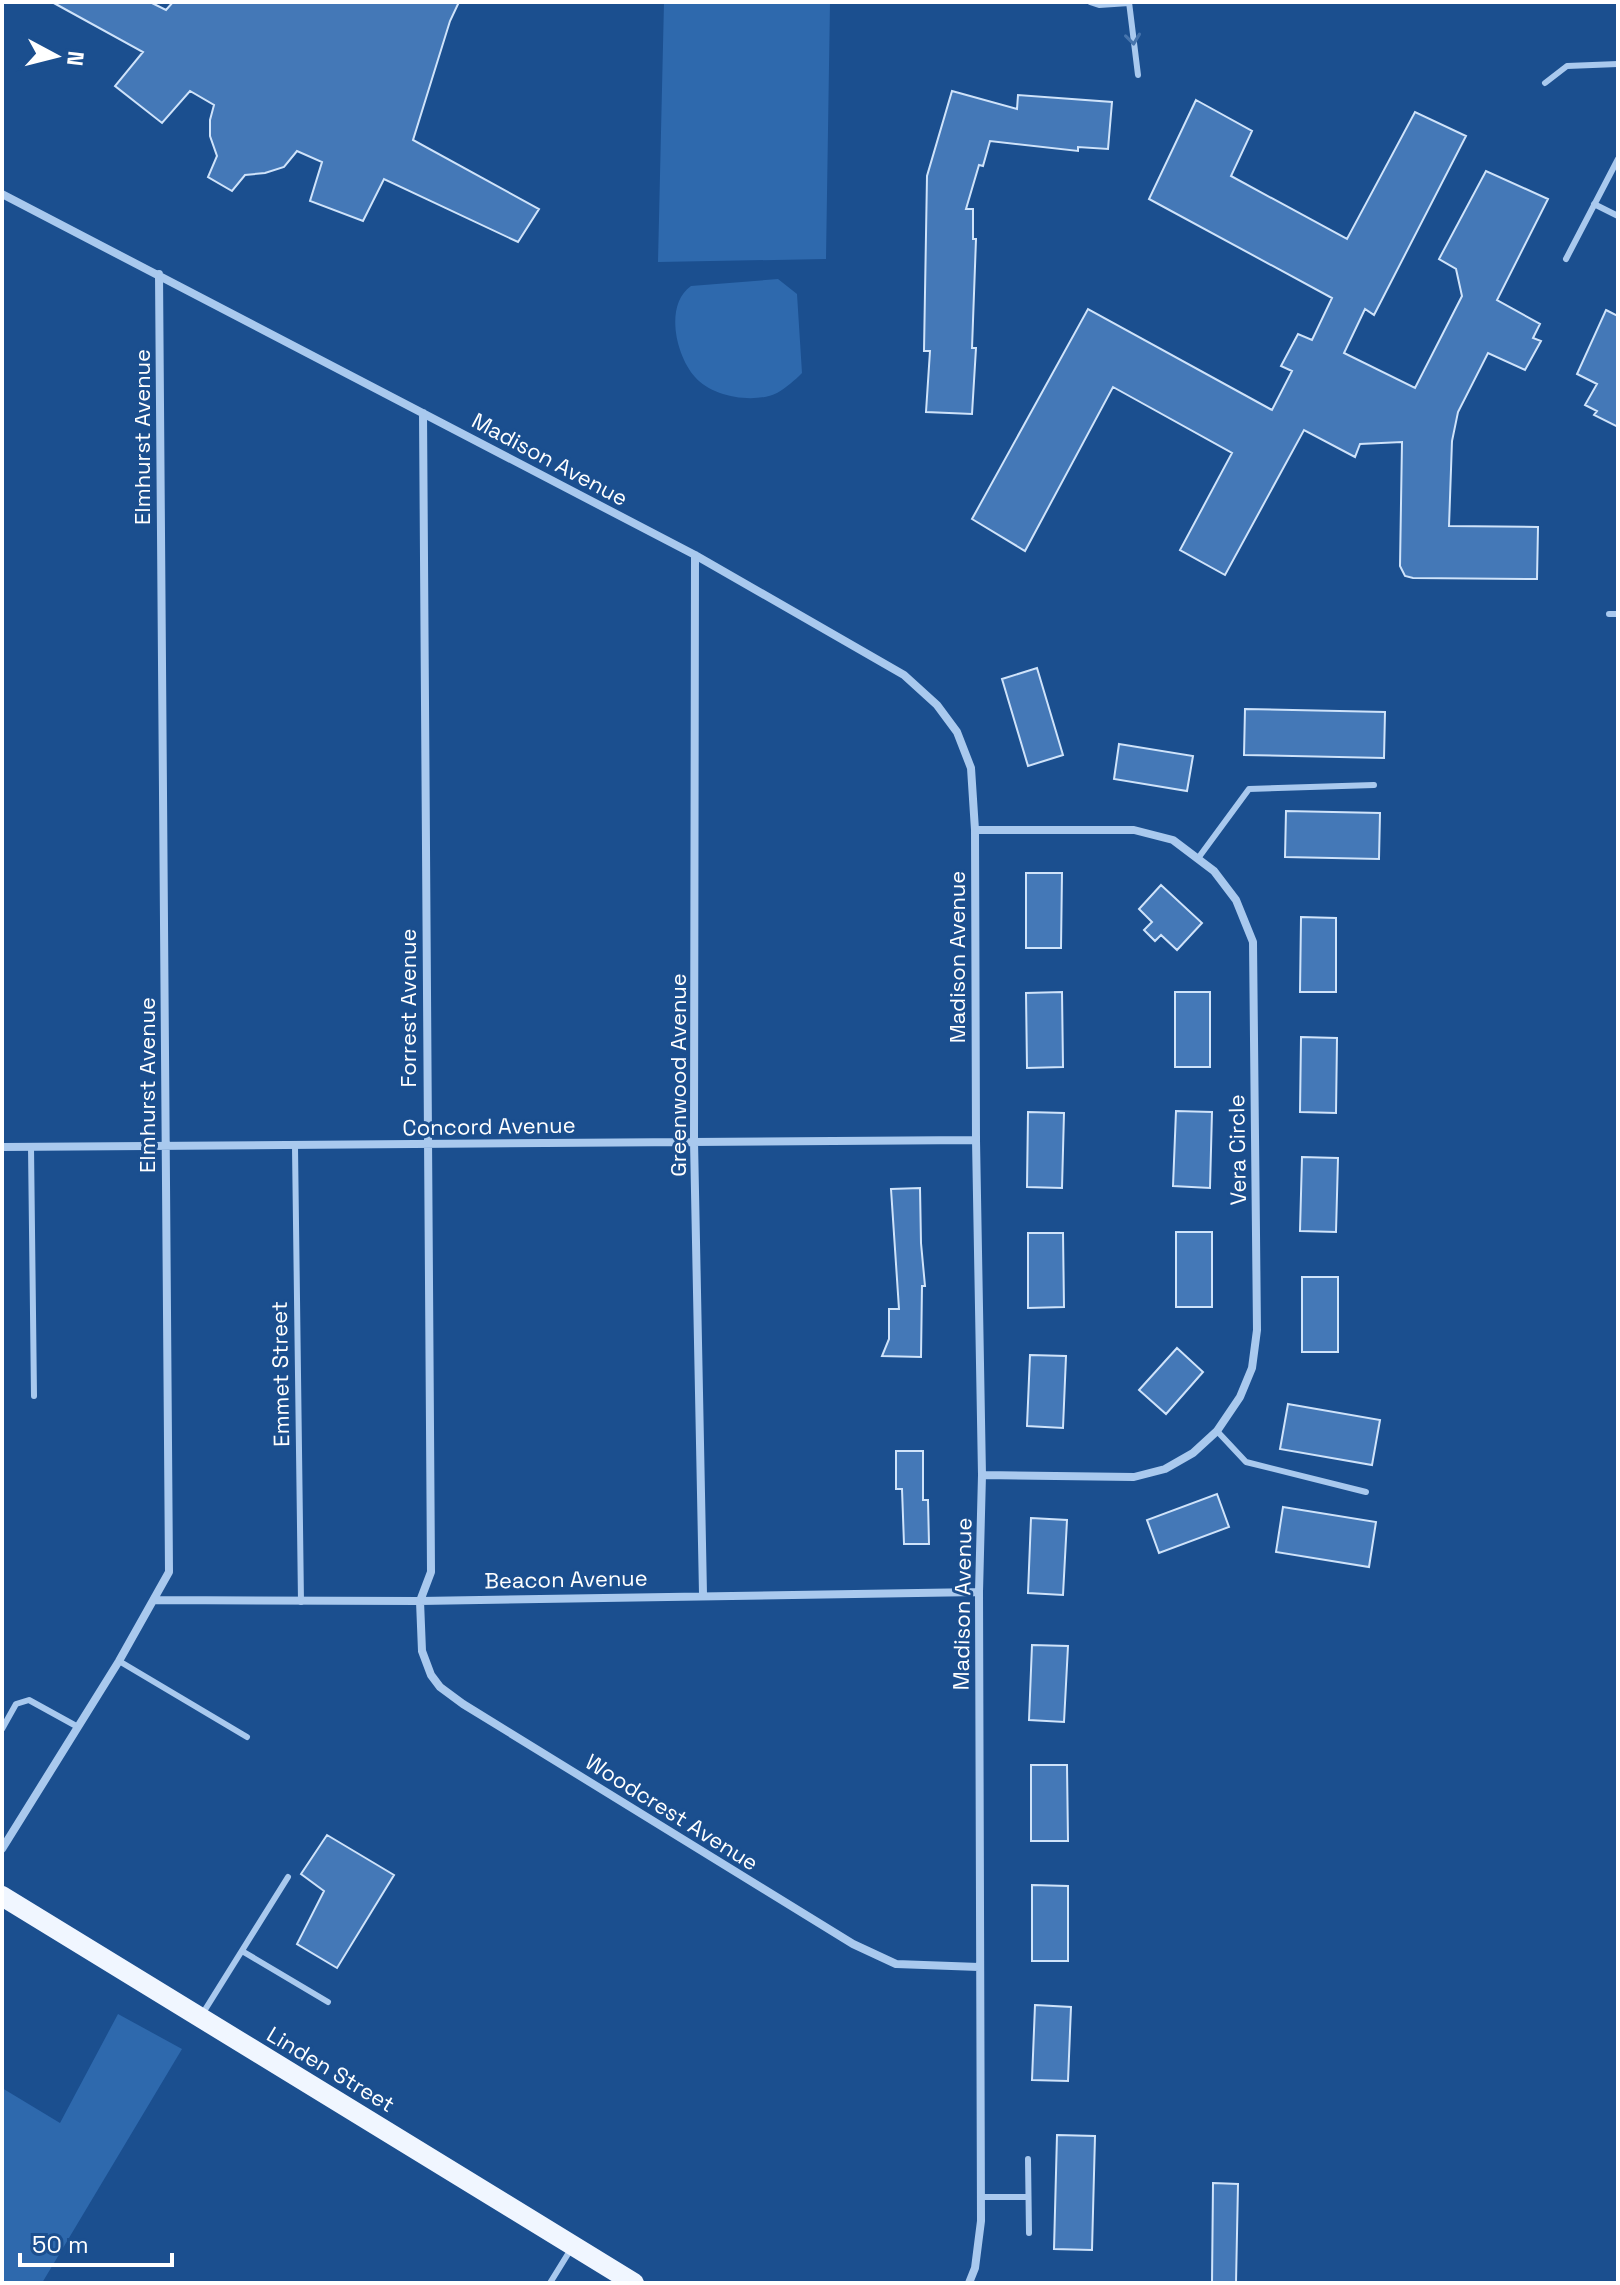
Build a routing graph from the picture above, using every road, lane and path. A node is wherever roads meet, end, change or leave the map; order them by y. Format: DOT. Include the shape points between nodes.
graph roads {
  1 [pos="1090,2"];
  2 [pos="1129,3"];
  3 [pos="1618,64"];
  4 [pos="1138,75"];
  5 [pos="1545,83"];
  6 [pos="1618,159"];
  7 [pos="2,194"];
  8 [pos="1594,204"];
  9 [pos="1618,216"];
  10 [pos="1566,259"];
  11 [pos="159,274"];
  12 [pos="423,413"];
  13 [pos="695,555"];
  14 [pos="1609,614"];
  15 [pos="1618,614"];
  16 [pos="1374,785"];
  17 [pos="975,830"];
  18 [pos="1199,857"];
  19 [pos="976,1140"];
  20 [pos="694,1141"];
  21 [pos="427,1145"];
  22 [pos="165,1146"];
  23 [pos="2,1147"];
  24 [pos="31,1147"];
  25 [pos="295,1147"];
  26 [pos="34,1396"];
  27 [pos="1217,1431"];
  28 [pos="982,1475"];
  29 [pos="1366,1492"];
  30 [pos="979,1592"];
  31 [pos="703,1594"];
  32 [pos="154,1600"];
  33 [pos="420,1601"];
  34 [pos="301,1602"];
  35 [pos="119,1661"];
  36 [pos="78,1727"];
  37 [pos="2,1729"];
  38 [pos="247,1737"];
  39 [pos="2,1849"];
  40 [pos="288,1877"];
  41 [pos="2,1896"];
  42 [pos="242,1951"];
  43 [pos="979,1967"];
  44 [pos="328,2002"];
  45 [pos="200,2018"];
  46 [pos="1028,2159"];
  47 [pos="981,2197"];
  48 [pos="1028,2197"];
  49 [pos="1029,2233"];
  50 [pos="573,2246"];
  51 [pos="550,2283"];
  52 [pos="634,2283"];
  53 [pos="969,2283"];
  1 -- 2 [label="lane"];
  2 -- 4 [label="lane, one-way"];
  3 -- 5 [label="lane" via="1567,66"];
  6 -- 8 [label="lane"];
  7 -- 11 [label="street, Madison Avenue"];
  8 -- 9 [label="lane"];
  8 -- 10 [label="lane"];
  11 -- 12 [label="street, Madison Avenue"];
  11 -- 22 [label="street, Elmhurst Avenue"];
  12 -- 13 [label="street, Madison Avenue"];
  12 -- 21 [label="street, Forrest Avenue"];
  13 -- 17 [label="street, Madison Avenue" via="904,675 937,705 957,732 971,768"];
  13 -- 20 [label="street, Greenwood Avenue"];
  14 -- 15 [label="lane"];
  16 -- 18 [label="lane" via="1249,789"];
  17 -- 18 [label="street, Vera Circle" via="1134,830 1173,840"];
  17 -- 19 [label="street, Madison Avenue"];
  18 -- 27 [label="street, Vera Circle" via="1236,900 1253,942 1257,1330 1252,1368"];
  19 -- 20 [label="street, Concord Avenue"];
  19 -- 28 [label="street, Madison Avenue"];
  20 -- 21 [label="street, Concord Avenue"];
  20 -- 31 [label="street, Greenwood Avenue"];
  21 -- 25 [label="street, Concord Avenue"];
  21 -- 33 [label="street, Forrest Avenue" via="431,1572"];
  22 -- 24 [label="street, Concord Avenue"];
  22 -- 25 [label="street, Concord Avenue"];
  22 -- 32 [label="street, Elmhurst Avenue" via="169,1572"];
  23 -- 24 [label="street, Concord Avenue"];
  24 -- 26 [label="lane"];
  25 -- 34 [label="lane, Emmet Street"];
  27 -- 28 [label="street, Vera Circle" via="1165,1469 1134,1477"];
  27 -- 29 [label="lane" via="1246,1462"];
  28 -- 30 [label="street, Madison Avenue"];
  30 -- 31 [label="street, Beacon Avenue"];
  30 -- 43 [label="street, Madison Avenue"];
  31 -- 33 [label="street, Beacon Avenue"];
  32 -- 34 [label="street, Beacon Avenue"];
  32 -- 35 [label="street, Elmhurst Avenue"];
  33 -- 34 [label="street, Beacon Avenue"];
  33 -- 43 [label="street, Woodcrest Avenue" via="422,1651 431,1675 463,1704 853,1944 896,1964"];
  35 -- 36 [label="street, Elmhurst Avenue"];
  35 -- 38 [label="lane"];
  36 -- 37 [label="lane" via="29,1700 16,1704"];
  36 -- 39 [label="street, Elmhurst Avenue"];
  40 -- 42 [label="lane"];
  41 -- 45 [label="main road, Linden Street"];
  42 -- 44 [label="lane"];
  42 -- 45 [label="lane"];
  43 -- 47 [label="street, Madison Avenue"];
  45 -- 50 [label="main road, Linden Street"];
  46 -- 48 [label="lane"];
  47 -- 48 [label="lane"];
  47 -- 53 [label="street, Madison Avenue"];
  48 -- 49 [label="lane"];
  50 -- 51 [label="lane"];
  50 -- 52 [label="main road, Linden Street"];
}
